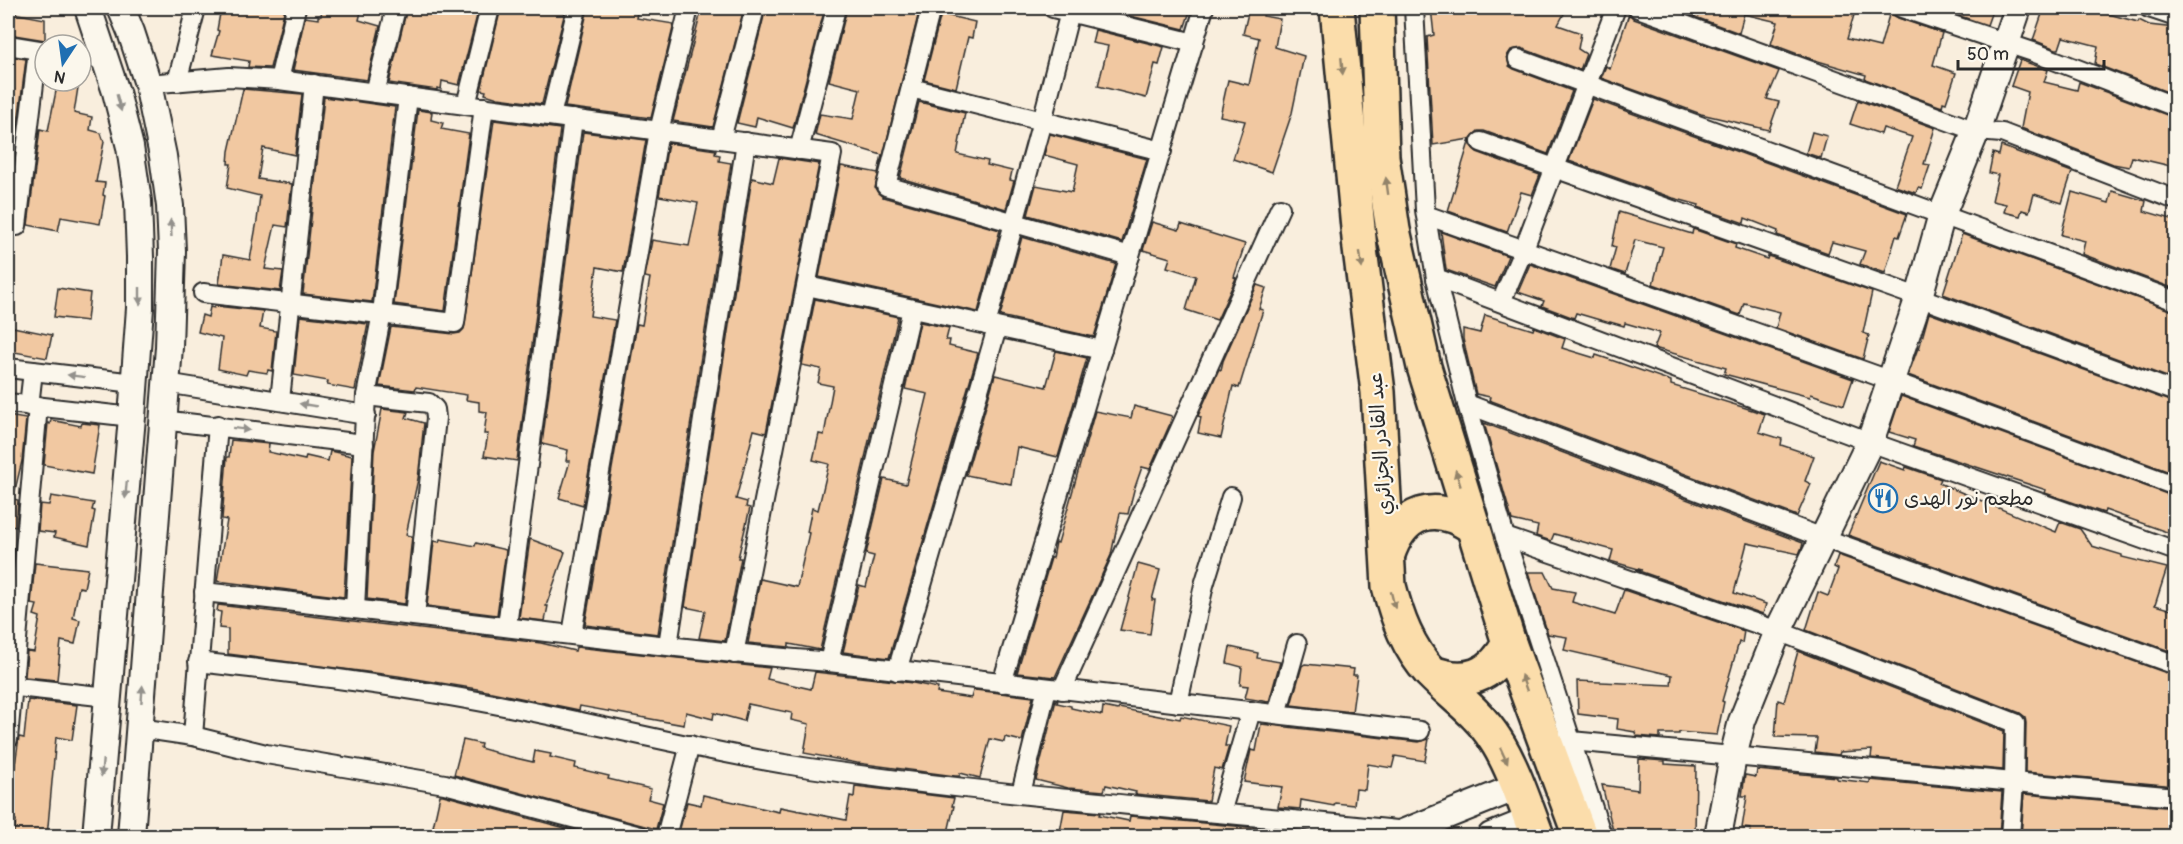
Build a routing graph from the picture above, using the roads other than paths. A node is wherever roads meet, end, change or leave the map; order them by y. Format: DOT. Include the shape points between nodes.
graph roads {
  1 [pos="88,8"];
  2 [pos="121,8"];
  3 [pos="196,8"];
  4 [pos="296,8"];
  5 [pos="396,8"];
  6 [pos="490,8"];
  7 [pos="577,8"];
  8 [pos="689,8"];
  9 [pos="755,8"];
  10 [pos="836,8"];
  11 [pos="931,8"];
  12 [pos="1204,8"];
  13 [pos="1337,8"];
  14 [pos="1377,8"];
  15 [pos="1414,8"];
  16 [pos="1616,8"];
  17 [pos="1638,8"];
  18 [pos="1902,8"];
  19 [pos="2018,8"];
  20 [pos="2149,8"];
  21 [pos="1064,9"];
  22 [pos="2175,17"];
  23 [pos="90,33"];
  24 [pos="1194,43"];
  25 [pos="2006,43"];
  26 [pos="8,45"];
  27 [pos="33,49"];
  28 [pos="93,58"];
  29 [pos="1518,59"];
  30 [pos="279,80"];
  31 [pos="177,82"];
  32 [pos="148,84"];
  33 [pos="314,84"];
  34 [pos="1586,84"];
  35 [pos="911,88"];
  36 [pos="36,93"];
  37 [pos="375,93"];
  38 [pos="408,97"];
  39 [pos="475,106"];
  40 [pos="2175,107"];
  41 [pos="551,116"];
  42 [pos="573,119"];
  43 [pos="1042,120"];
  44 [pos="658,131"];
  45 [pos="1976,131"];
  46 [pos="721,139"];
  47 [pos="746,142"];
  48 [pos="1481,142"];
  49 [pos="799,150"];
  50 [pos="1162,151"];
  51 [pos="1553,169"];
  52 [pos="2175,200"];
  53 [pos="1280,208"];
  54 [pos="1942,214"];
  55 [pos="1426,215"];
  56 [pos="1014,223"];
  57 [pos="17,226"];
  58 [pos="1523,251"];
  59 [pos="1130,256"];
  60 [pos="1436,278"];
  61 [pos="807,286"];
  62 [pos="203,293"];
  63 [pos="1919,297"];
  64 [pos="2175,301"];
  65 [pos="1501,302"];
  66 [pos="290,303"];
  67 [pos="912,309"];
  68 [pos="382,313"];
  69 [pos="992,326"];
  70 [pos="1102,350"];
  71 [pos="8,368"];
  72 [pos="33,371"];
  73 [pos="1892,381"];
  74 [pos="134,383"];
  75 [pos="166,383"];
  76 [pos="2175,392"];
  77 [pos="280,400"];
  78 [pos="8,403"];
  79 [pos="1467,404"];
  80 [pos="34,406"];
  81 [pos="366,406"];
  82 [pos="132,417"];
  83 [pos="162,420"];
  84 [pos="218,426"];
  85 [pos="1870,442"];
  86 [pos="364,444"];
  87 [pos="2175,486"];
  88 [pos="1232,497"];
  89 [pos="1472,526"];
  90 [pos="1505,537"];
  91 [pos="1823,538"];
  92 [pos="2175,551"];
  93 [pos="1388,554"];
  94 [pos="204,592"];
  95 [pos="355,608"];
  96 [pos="415,616"];
  97 [pos="507,626"];
  98 [pos="1778,632"];
  99 [pos="572,634"];
  100 [pos="1509,643"];
  101 [pos="1297,644"];
  102 [pos="668,645"];
  103 [pos="734,654"];
  104 [pos="198,662"];
  105 [pos="829,662"];
  106 [pos="2175,665"];
  107 [pos="897,671"];
  108 [pos="1430,672"];
  109 [pos="1002,683"];
  110 [pos="10,686"];
  111 [pos="1055,689"];
  112 [pos="108,697"];
  113 [pos="1178,703"];
  114 [pos="1251,711"];
  115 [pos="1277,714"];
  116 [pos="1420,731"];
  117 [pos="139,734"];
  118 [pos="192,736"];
  119 [pos="8,739"];
  120 [pos="105,740"];
  121 [pos="1571,741"];
  122 [pos="690,745"];
  123 [pos="1733,757"];
  124 [pos="2014,783"];
  125 [pos="1517,787"];
  126 [pos="1021,793"];
  127 [pos="2175,797"];
  128 [pos="1221,813"];
  129 [pos="1534,828"];
  130 [pos="1401,834"];
  131 [pos="96,837"];
  132 [pos="131,837"];
  133 [pos="640,837"];
  134 [pos="666,837"];
  135 [pos="1491,837"];
  136 [pos="1580,837"];
  137 [pos="1602,837"];
  138 [pos="1718,837"];
  139 [pos="2010,837"];
  1 -- 23 [label="street"];
  2 -- 32 [label="street"];
  3 -- 31 [label="street"];
  4 -- 30 [label="street"];
  5 -- 37 [label="street"];
  6 -- 39 [label="street"];
  7 -- 41 [label="street"];
  8 -- 44 [label="street"];
  9 -- 46 [label="street"];
  10 -- 49 [label="street"];
  11 -- 35 [label="street"];
  12 -- 24 [label="street"];
  13 -- 93 [label="highway, عبد القادر الجزائري, one-way" via="1378,392"];
  89 -- 14 [label="highway, one-way" via="1424,366 1393,230 1383,157"];
  15 -- 55 [label="street"];
  16 -- 34 [label="street"];
  17 -- 45 [label="street"];
  18 -- 25 [label="street"];
  19 -- 25 [label="street"];
  20 -- 22 [label="street"];
  21 -- 24 [label="street"];
  21 -- 43 [label="street"];
  24 -- 50 [label="street"];
  25 -- 40 [label="street"];
  25 -- 45 [label="street"];
  26 -- 27 [label="street"];
  28 -- 74 [label="street, one-way" via="130,147 138,201 140,309"];
  29 -- 34 [label="street"];
  30 -- 31 [label="street" via="229,77"];
  30 -- 33 [label="street"];
  31 -- 32 [label="street"];
  75 -- 32 [label="street, one-way" via="172,251 170,206"];
  33 -- 37 [label="street"];
  33 -- 66 [label="street"];
  34 -- 51 [label="street"];
  34 -- 54 [label="street"];
  35 -- 43 [label="street"];
  35 -- 56 [label="street" via="886,186"];
  36 -- 57 [label="street"];
  37 -- 38 [label="street"];
  38 -- 39 [label="street"];
  38 -- 68 [label="street"];
  39 -- 41 [label="street"];
  39 -- 68 [label="street" via="455,323"];
  41 -- 42 [label="street"];
  42 -- 44 [label="street"];
  42 -- 97 [label="street"];
  43 -- 50 [label="street"];
  43 -- 56 [label="street"];
  44 -- 46 [label="street"];
  44 -- 99 [label="street"];
  45 -- 52 [label="street" via="2002,133"];
  45 -- 54 [label="street"];
  46 -- 47 [label="street"];
  47 -- 49 [label="street"];
  47 -- 102 [label="street"];
  48 -- 51 [label="street"];
  49 -- 61 [label="street" via="832,154"];
  50 -- 59 [label="street"];
  51 -- 58 [label="street"];
  51 -- 63 [label="street"];
  53 -- 111 [label="street"];
  54 -- 63 [label="street"];
  54 -- 64 [label="street"];
  55 -- 58 [label="street"];
  55 -- 60 [label="street"];
  56 -- 59 [label="street"];
  56 -- 69 [label="street"];
  58 -- 65 [label="street"];
  58 -- 73 [label="street"];
  59 -- 70 [label="street"];
  60 -- 65 [label="street"];
  60 -- 79 [label="street"];
  61 -- 67 [label="street"];
  61 -- 103 [label="street"];
  62 -- 66 [label="street"];
  63 -- 73 [label="street"];
  63 -- 76 [label="street"];
  65 -- 85 [label="street"];
  66 -- 68 [label="street"];
  66 -- 77 [label="street"];
  67 -- 69 [label="street"];
  67 -- 105 [label="street"];
  68 -- 81 [label="street"];
  69 -- 70 [label="street"];
  69 -- 107 [label="street"];
  70 -- 109 [label="street"];
  71 -- 72 [label="street"];
  74 -- 72 [label="street, one-way"];
  72 -- 80 [label="street"];
  73 -- 85 [label="street"];
  73 -- 87 [label="street"];
  74 -- 82 [label="street"];
  75 -- 77 [label="street"];
  75 -- 83 [label="street"];
  81 -- 77 [label="street, one-way"];
  78 -- 80 [label="street"];
  79 -- 90 [label="street"];
  79 -- 91 [label="street"];
  80 -- 82 [label="street"];
  80 -- 110 [label="street"];
  81 -- 86 [label="street"];
  81 -- 96 [label="street" via="429,403 435,410"];
  82 -- 83 [label="street"];
  82 -- 112 [label="street, one-way"];
  83 -- 84 [label="street"];
  117 -- 83 [label="street, one-way"];
  84 -- 86 [label="street, one-way"];
  84 -- 94 [label="street"];
  85 -- 91 [label="street"];
  85 -- 92 [label="street"];
  86 -- 95 [label="street"];
  88 -- 113 [label="street" via="1204,585"];
  89 -- 93 [label="highway" via="1457,516 1421,514 1394,537"];
  89 -- 100 [label="highway"];
  90 -- 98 [label="street"];
  90 -- 121 [label="street"];
  91 -- 98 [label="street"];
  91 -- 106 [label="street"];
  93 -- 108 [label="highway, عبد القادر الجزائري, one-way" via="1389,586 1397,617"];
  94 -- 95 [label="street"];
  94 -- 104 [label="street"];
  95 -- 96 [label="street"];
  96 -- 97 [label="street"];
  97 -- 99 [label="street"];
  98 -- 123 [label="street" via="1742,721"];
  98 -- 124 [label="street" via="2015,723"];
  99 -- 102 [label="street"];
  100 -- 108 [label="highway" via="1502,657 1477,676 1445,678"];
  136 -- 100 [label="highway, one-way"];
  101 -- 115 [label="street"];
  102 -- 103 [label="street"];
  103 -- 105 [label="street"];
  104 -- 118 [label="street"];
  104 -- 122 [label="street" via="390,686"];
  105 -- 107 [label="street"];
  107 -- 109 [label="street"];
  108 -- 125 [label="highway, عبد القادر الجزائري, one-way" via="1496,739"];
  109 -- 111 [label="street"];
  110 -- 112 [label="street"];
  110 -- 119 [label="street"];
  111 -- 113 [label="street"];
  111 -- 126 [label="street"];
  112 -- 120 [label="street"];
  113 -- 114 [label="street"];
  114 -- 115 [label="street"];
  114 -- 128 [label="street"];
  115 -- 116 [label="street"];
  117 -- 118 [label="street"];
  117 -- 120 [label="street"];
  117 -- 132 [label="street"];
  118 -- 133 [label="street" via="266,754 445,784"];
  120 -- 131 [label="street, one-way"];
  121 -- 123 [label="street"];
  121 -- 137 [label="street"];
  122 -- 126 [label="street" via="802,766"];
  122 -- 134 [label="street"];
  123 -- 124 [label="street"];
  123 -- 138 [label="street"];
  124 -- 127 [label="street"];
  124 -- 139 [label="street"];
  125 -- 129 [label="highway, عبد القادر الجزائري"];
  125 -- 130 [label="street"];
  126 -- 128 [label="street"];
  128 -- 130 [label="street"];
  129 -- 135 [label="street"];
}
